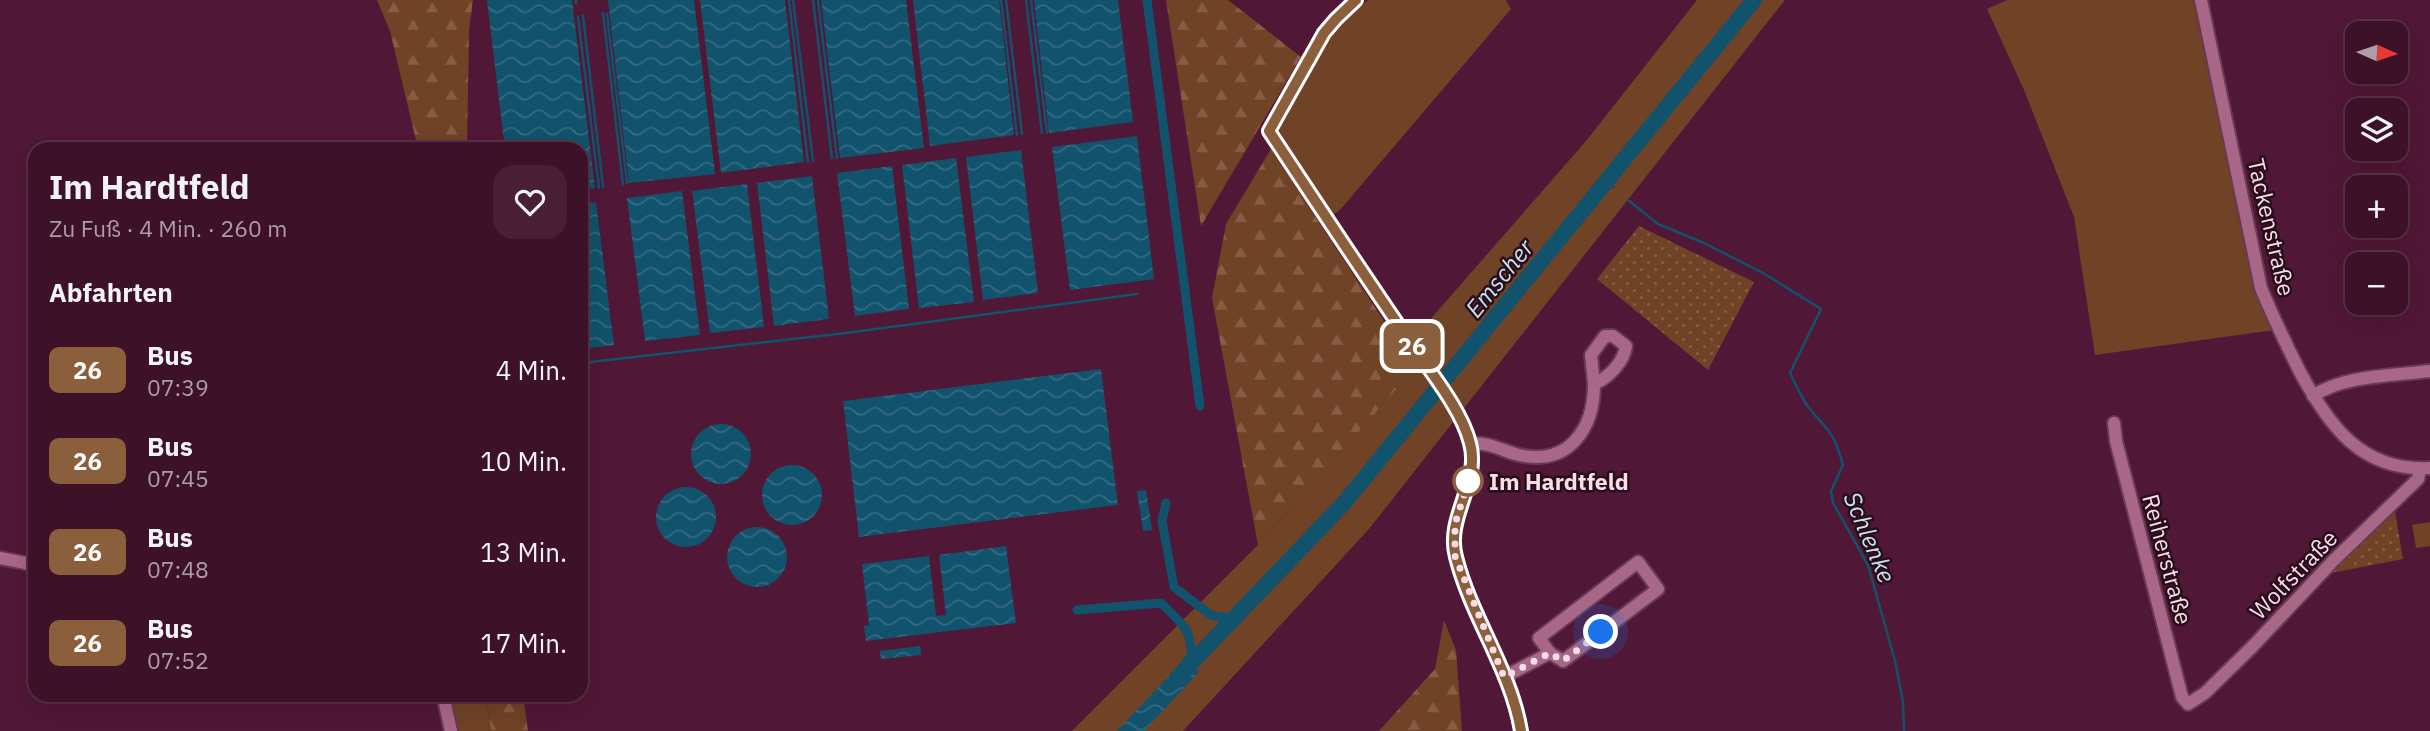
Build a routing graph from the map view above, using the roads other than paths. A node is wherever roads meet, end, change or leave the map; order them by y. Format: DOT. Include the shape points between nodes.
graph roads {
  1 [pos="1356,0"];
  2 [pos="2201,0"];
  3 [pos="2430,372"];
  4 [pos="1594,384"];
  5 [pos="2314,396"];
  6 [pos="2114,423"];
  7 [pos="1470,443"];
  8 [pos="2425,468"];
  9 [pos="0,558"];
  10 [pos="28,564"];
  11 [pos="1550,653"];
  12 [pos="1504,677"];
  13 [pos="445,702"];
  14 [pos="2188,704"];
  15 [pos="451,731"];
  16 [pos="1521,731"];
  1 -- 7 [label="street" via="1324,33 1269,131 1449,401"];
  2 -- 5 [label="street, Tackenstraße" via="2262,288 2278,330"];
  3 -- 5 [label="street" via="2342,383"];
  4 -- 7 [label="street" via="1583,431 1559,453 1535,457"];
  5 -- 8 [label="street, Tackenstraße" via="2329,420 2360,450 2390,464"];
  6 -- 14 [label="street, Reiherstraße" via="2182,696"];
  7 -- 12 [label="street" via="1472,462 1455,524 1455,556"];
  8 -- 14 [label="street, Wolfstraße" via="2252,647"];
  9 -- 10 [label="street"];
  11 -- 11 [label="street" via="1539,638 1638,562 1658,589 1563,661"];
  11 -- 12 [label="street"];
  12 -- 16 [label="street"];
  13 -- 15 [label="street"];
}
